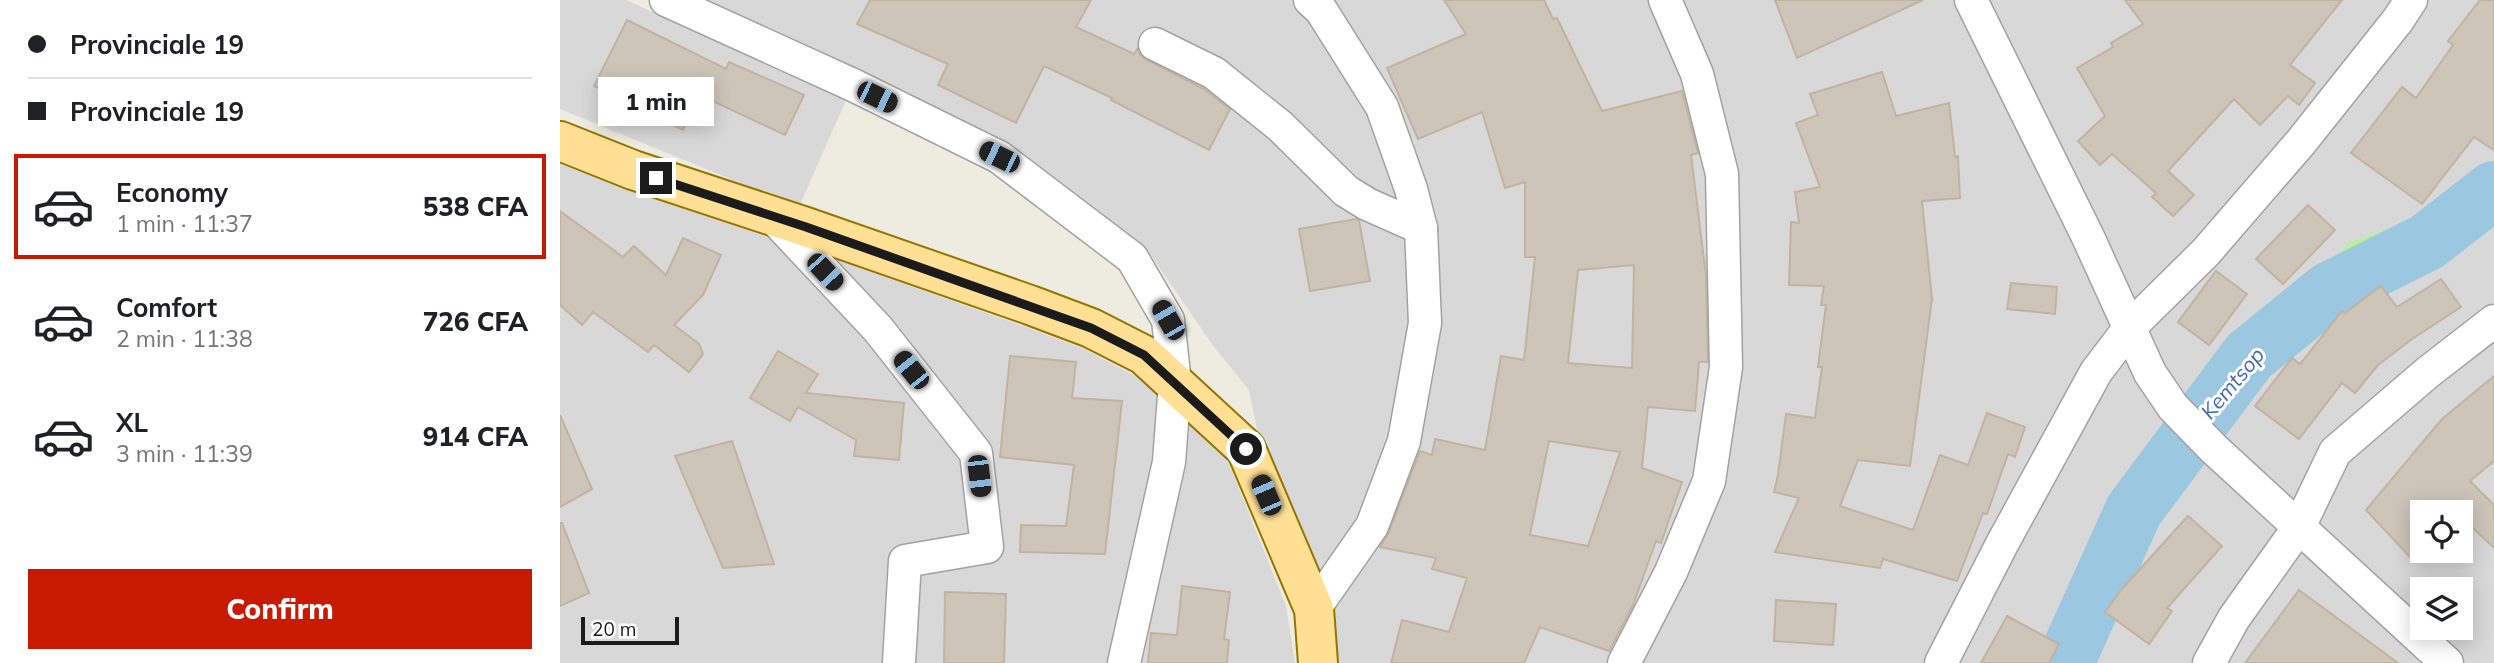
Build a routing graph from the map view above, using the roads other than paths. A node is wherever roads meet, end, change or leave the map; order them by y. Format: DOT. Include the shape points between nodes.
graph roads {
  1 [pos="666,0"];
  2 [pos="1310,0"];
  3 [pos="1665,0"];
  4 [pos="1971,0"];
  5 [pos="2411,0"];
  6 [pos="1155,44"];
  7 [pos="560,141"];
  8 [pos="772,216"];
  9 [pos="1421,228"];
  10 [pos="2494,321"];
  11 [pos="2131,326"];
  12 [pos="1175,383"];
  13 [pos="2299,527"];
  14 [pos="1314,610"];
  15 [pos="899,663"];
  16 [pos="1124,663"];
  17 [pos="1318,663"];
  18 [pos="1624,663"];
  19 [pos="1941,663"];
  20 [pos="2210,663"];
  21 [pos="2447,663"];
  1 -- 12 [label="street" via="999,157 1132,258 1168,320"];
  2 -- 9 [label="street" via="1321,10 1382,107"];
  3 -- 18 [label="street" via="1697,74 1722,174 1726,367 1709,481 1671,572"];
  4 -- 11 [label="street"];
  5 -- 11 [label="street" via="2301,142 2206,252"];
  6 -- 9 [label="street" via="1214,73 1280,125 1346,191"];
  7 -- 8 [label="main road"];
  8 -- 12 [label="main road" via="1091,328 1144,355"];
  8 -- 15 [label="street" via="878,329 976,453 987,547 905,561"];
  9 -- 14 [label="street" via="1425,323 1404,441 1372,526"];
  10 -- 13 [label="street" via="2335,452"];
  11 -- 13 [label="street" via="2150,373 2173,407"];
  11 -- 19 [label="street" via="2096,372"];
  12 -- 14 [label="main road" via="1246,449"];
  12 -- 16 [label="street" via="1169,462"];
  13 -- 20 [label="street" via="2234,618"];
  13 -- 21 [label="street"];
  14 -- 17 [label="main road"];
}
